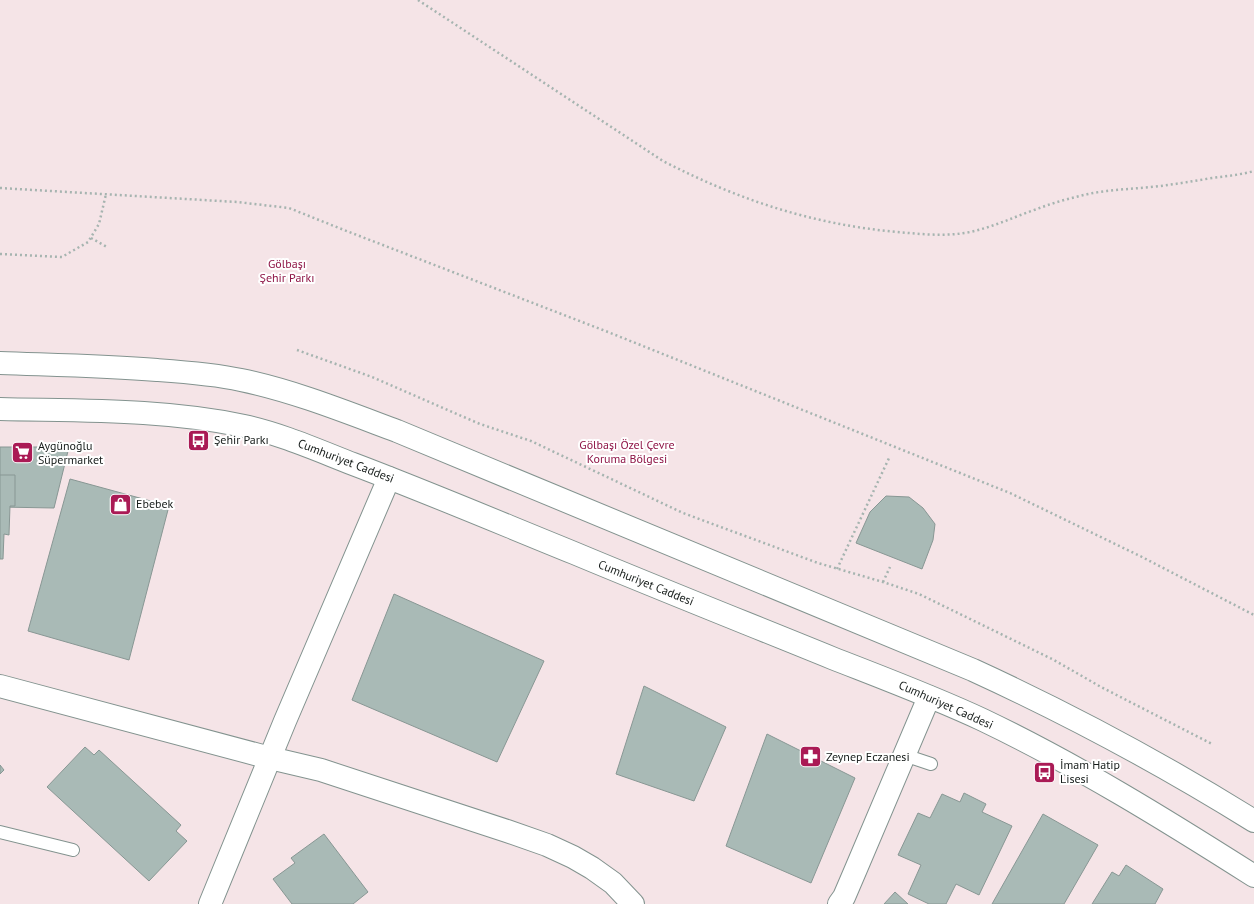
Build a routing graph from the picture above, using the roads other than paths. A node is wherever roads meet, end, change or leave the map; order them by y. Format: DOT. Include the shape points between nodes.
graph roads {
  1 [pos="0,363"];
  2 [pos="0,409"];
  3 [pos="389,478"];
  4 [pos="0,686"];
  5 [pos="929,697"];
  6 [pos="904,755"];
  7 [pos="270,758"];
  8 [pos="931,764"];
  9 [pos="1254,821"];
  10 [pos="0,832"];
  11 [pos="73,850"];
  12 [pos="1254,876"];
  13 [pos="210,904"];
  14 [pos="633,904"];
  15 [pos="839,904"];
  1 -- 9 [label="main road" via="112,366 241,380 334,408 397,431 980,674 1075,719 1215,796"];
  2 -- 3 [label="main road, Cumhuriyet Caddesi" via="122,412 221,422 285,438"];
  3 -- 5 [label="main road, Cumhuriyet Caddesi"];
  3 -- 7 [label="main road"];
  4 -- 7 [label="main road"];
  5 -- 6 [label="main road"];
  5 -- 12 [label="main road, Cumhuriyet Caddesi" via="1030,744 1120,793"];
  6 -- 8 [label="lane"];
  6 -- 15 [label="main road"];
  7 -- 13 [label="main road"];
  7 -- 14 [label="main road" via="336,775 453,812 547,846 592,868 613,883"];
  10 -- 11 [label="lane"];
}
